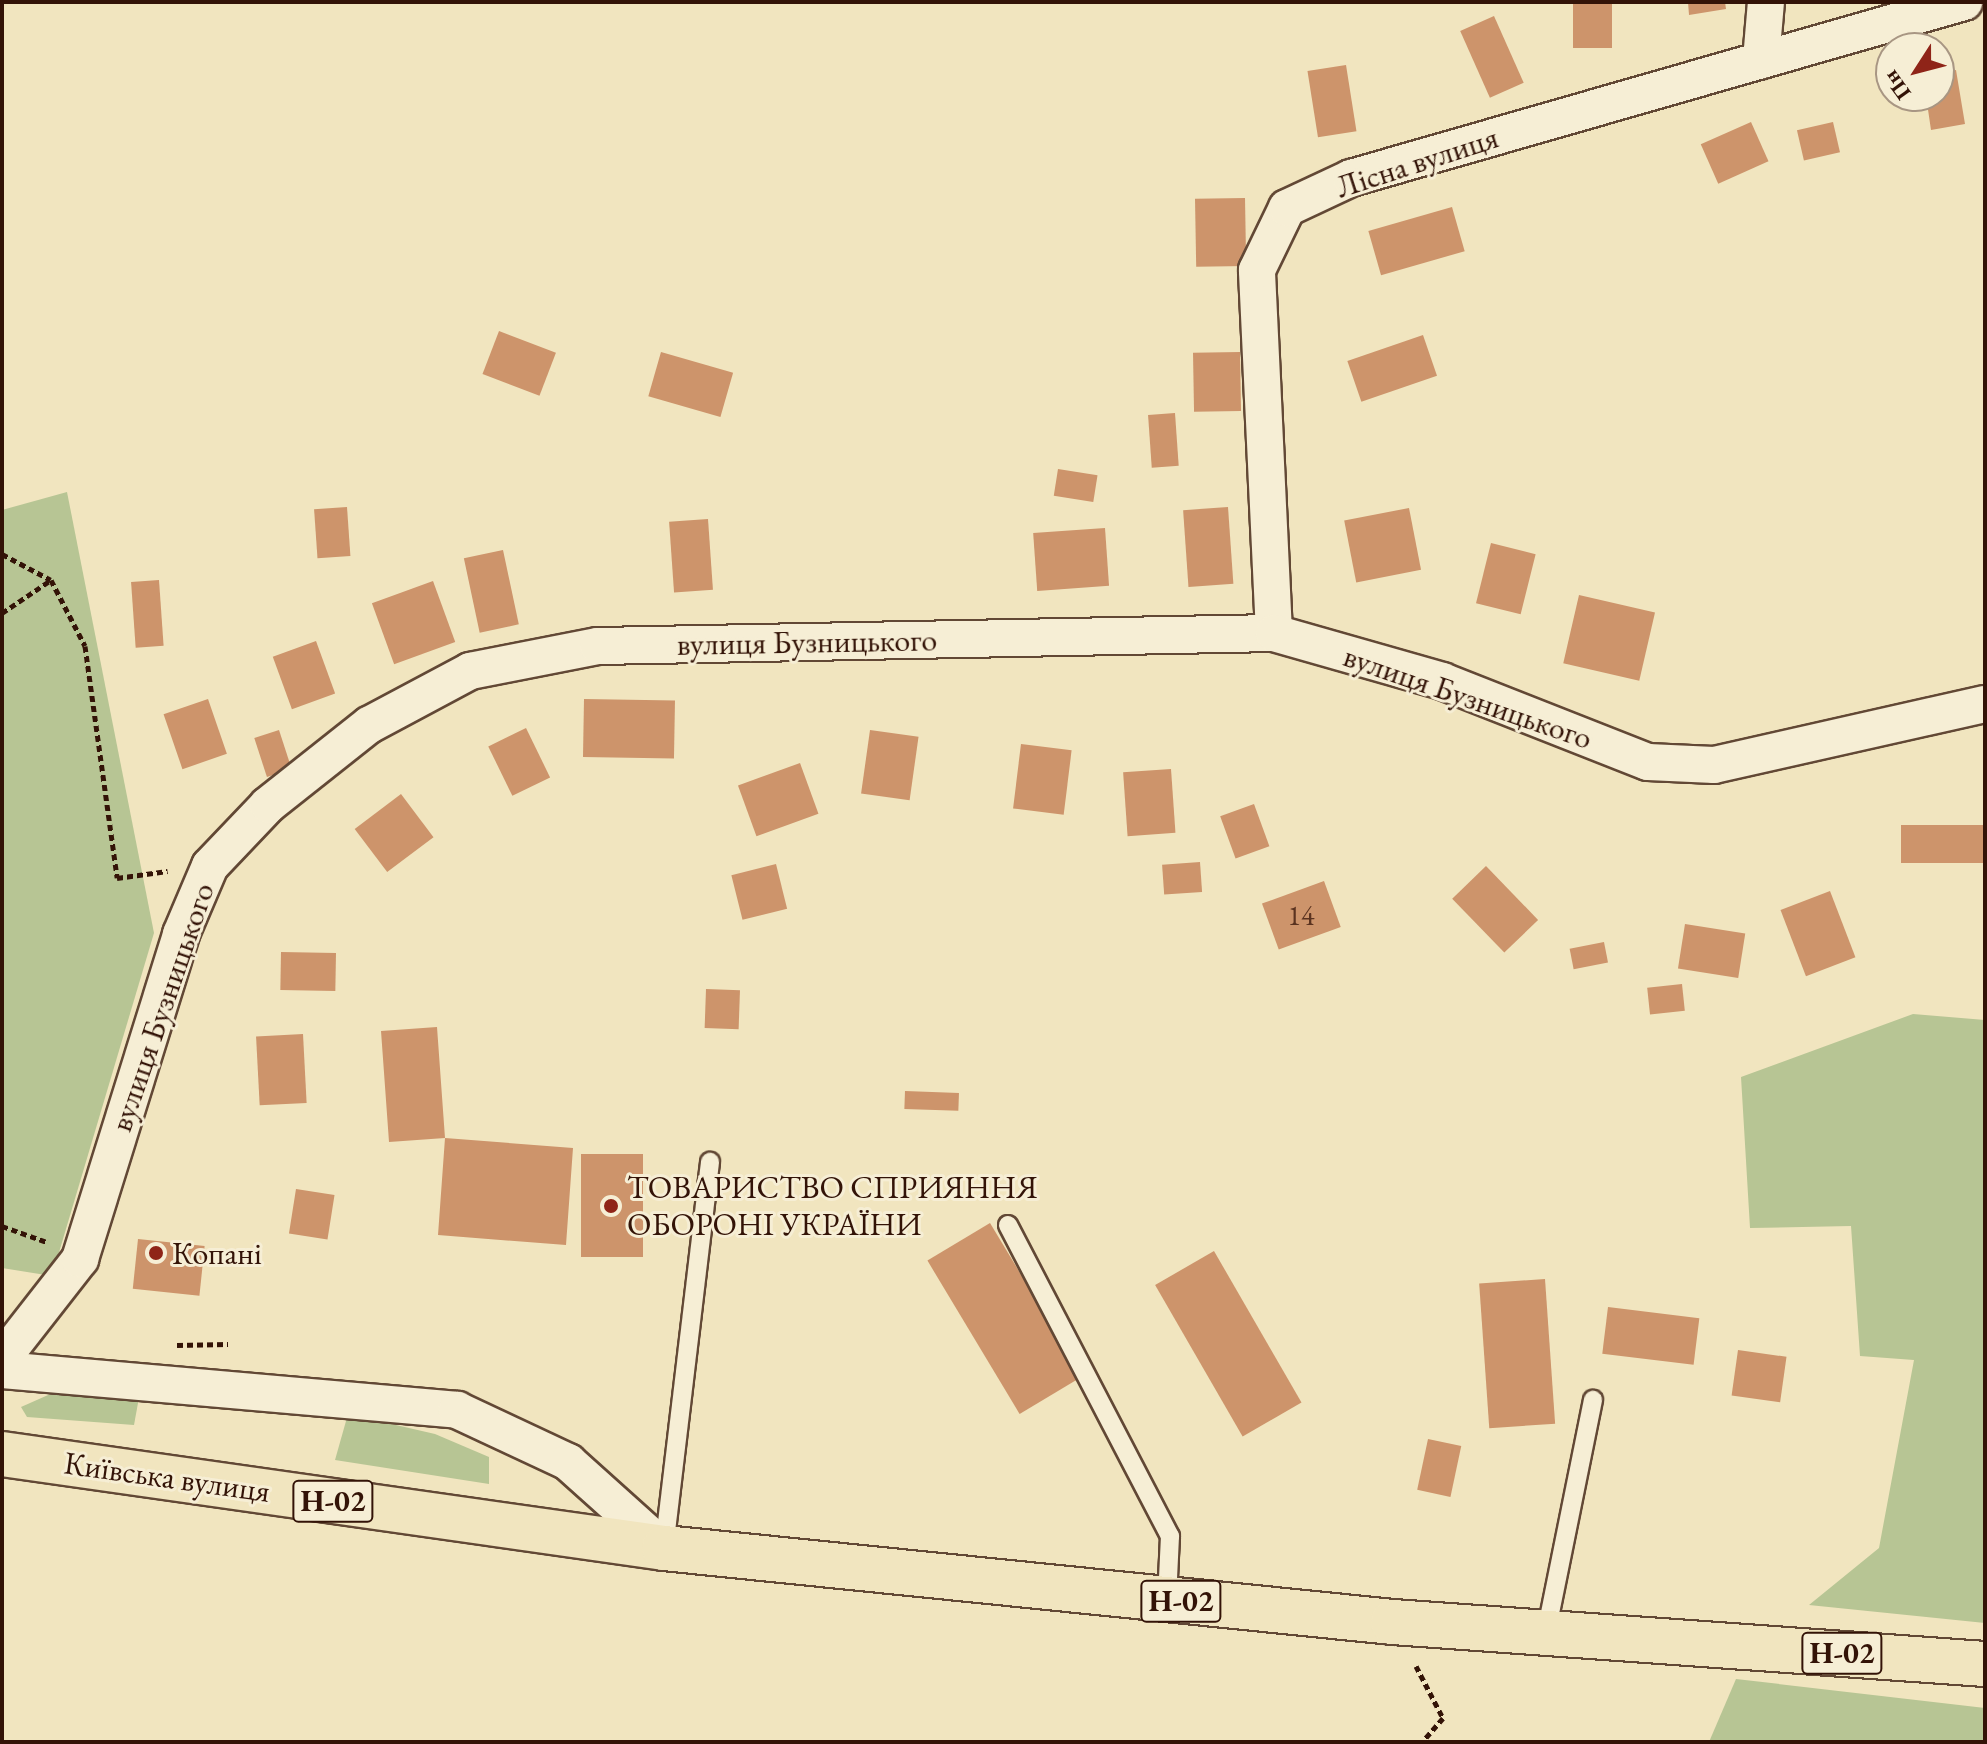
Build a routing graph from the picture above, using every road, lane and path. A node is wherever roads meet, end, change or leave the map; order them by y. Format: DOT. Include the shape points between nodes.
graph roads {
  1 [pos="1766,2"];
  2 [pos="1964,2"];
  3 [pos="1761,60"];
  4 [pos="2,554"];
  5 [pos="51,580"];
  6 [pos="2,613"];
  7 [pos="1274,633"];
  8 [pos="1985,704"];
  9 [pos="210,866"];
  10 [pos="710,1162"];
  11 [pos="1008,1225"];
  12 [pos="2,1226"];
  13 [pos="80,1259"];
  14 [pos="2,1359"];
  15 [pos="2,1370"];
  16 [pos="1593,1400"];
  17 [pos="2,1454"];
  18 [pos="664,1548"];
  19 [pos="1167,1599"];
  20 [pos="1393,1622"];
  21 [pos="1546,1633"];
  22 [pos="1985,1664"];
  23 [pos="1422,1742"];
  1 -- 3 [label="street"];
  2 -- 3 [label="street, Лісна вулиця"];
  3 -- 7 [label="street, Лісна вулиця" via="1351,178 1287,208 1257,270"];
  4 -- 5 [label="path"];
  5 -- 6 [label="path"];
  5 -- 9 [label="path" via="85,646 117,878"];
  7 -- 8 [label="street, вулиця Бузницького" via="1442,681 1648,762 1714,765"];
  7 -- 9 [label="street, вулиця Бузницького" via="598,646 470,671 369,725 268,805"];
  9 -- 13 [label="street, вулиця Бузницького" via="181,934"];
  10 -- 18 [label="lane"];
  11 -- 19 [label="lane" via="1170,1536"];
  12 -- 13 [label="path"];
  13 -- 14 [label="street, вулиця Бузницького"];
  15 -- 18 [label="street" via="457,1410 568,1462"];
  16 -- 21 [label="lane"];
  17 -- 18 [label="main road, Київська вулиця / Н-02"];
  18 -- 19 [label="main road, Н-02"];
  19 -- 20 [label="main road, Н-02"];
  20 -- 21 [label="main road, Н-02"];
  20 -- 23 [label="path" via="1443,1718"];
  21 -- 22 [label="main road, Н-02"];
}
